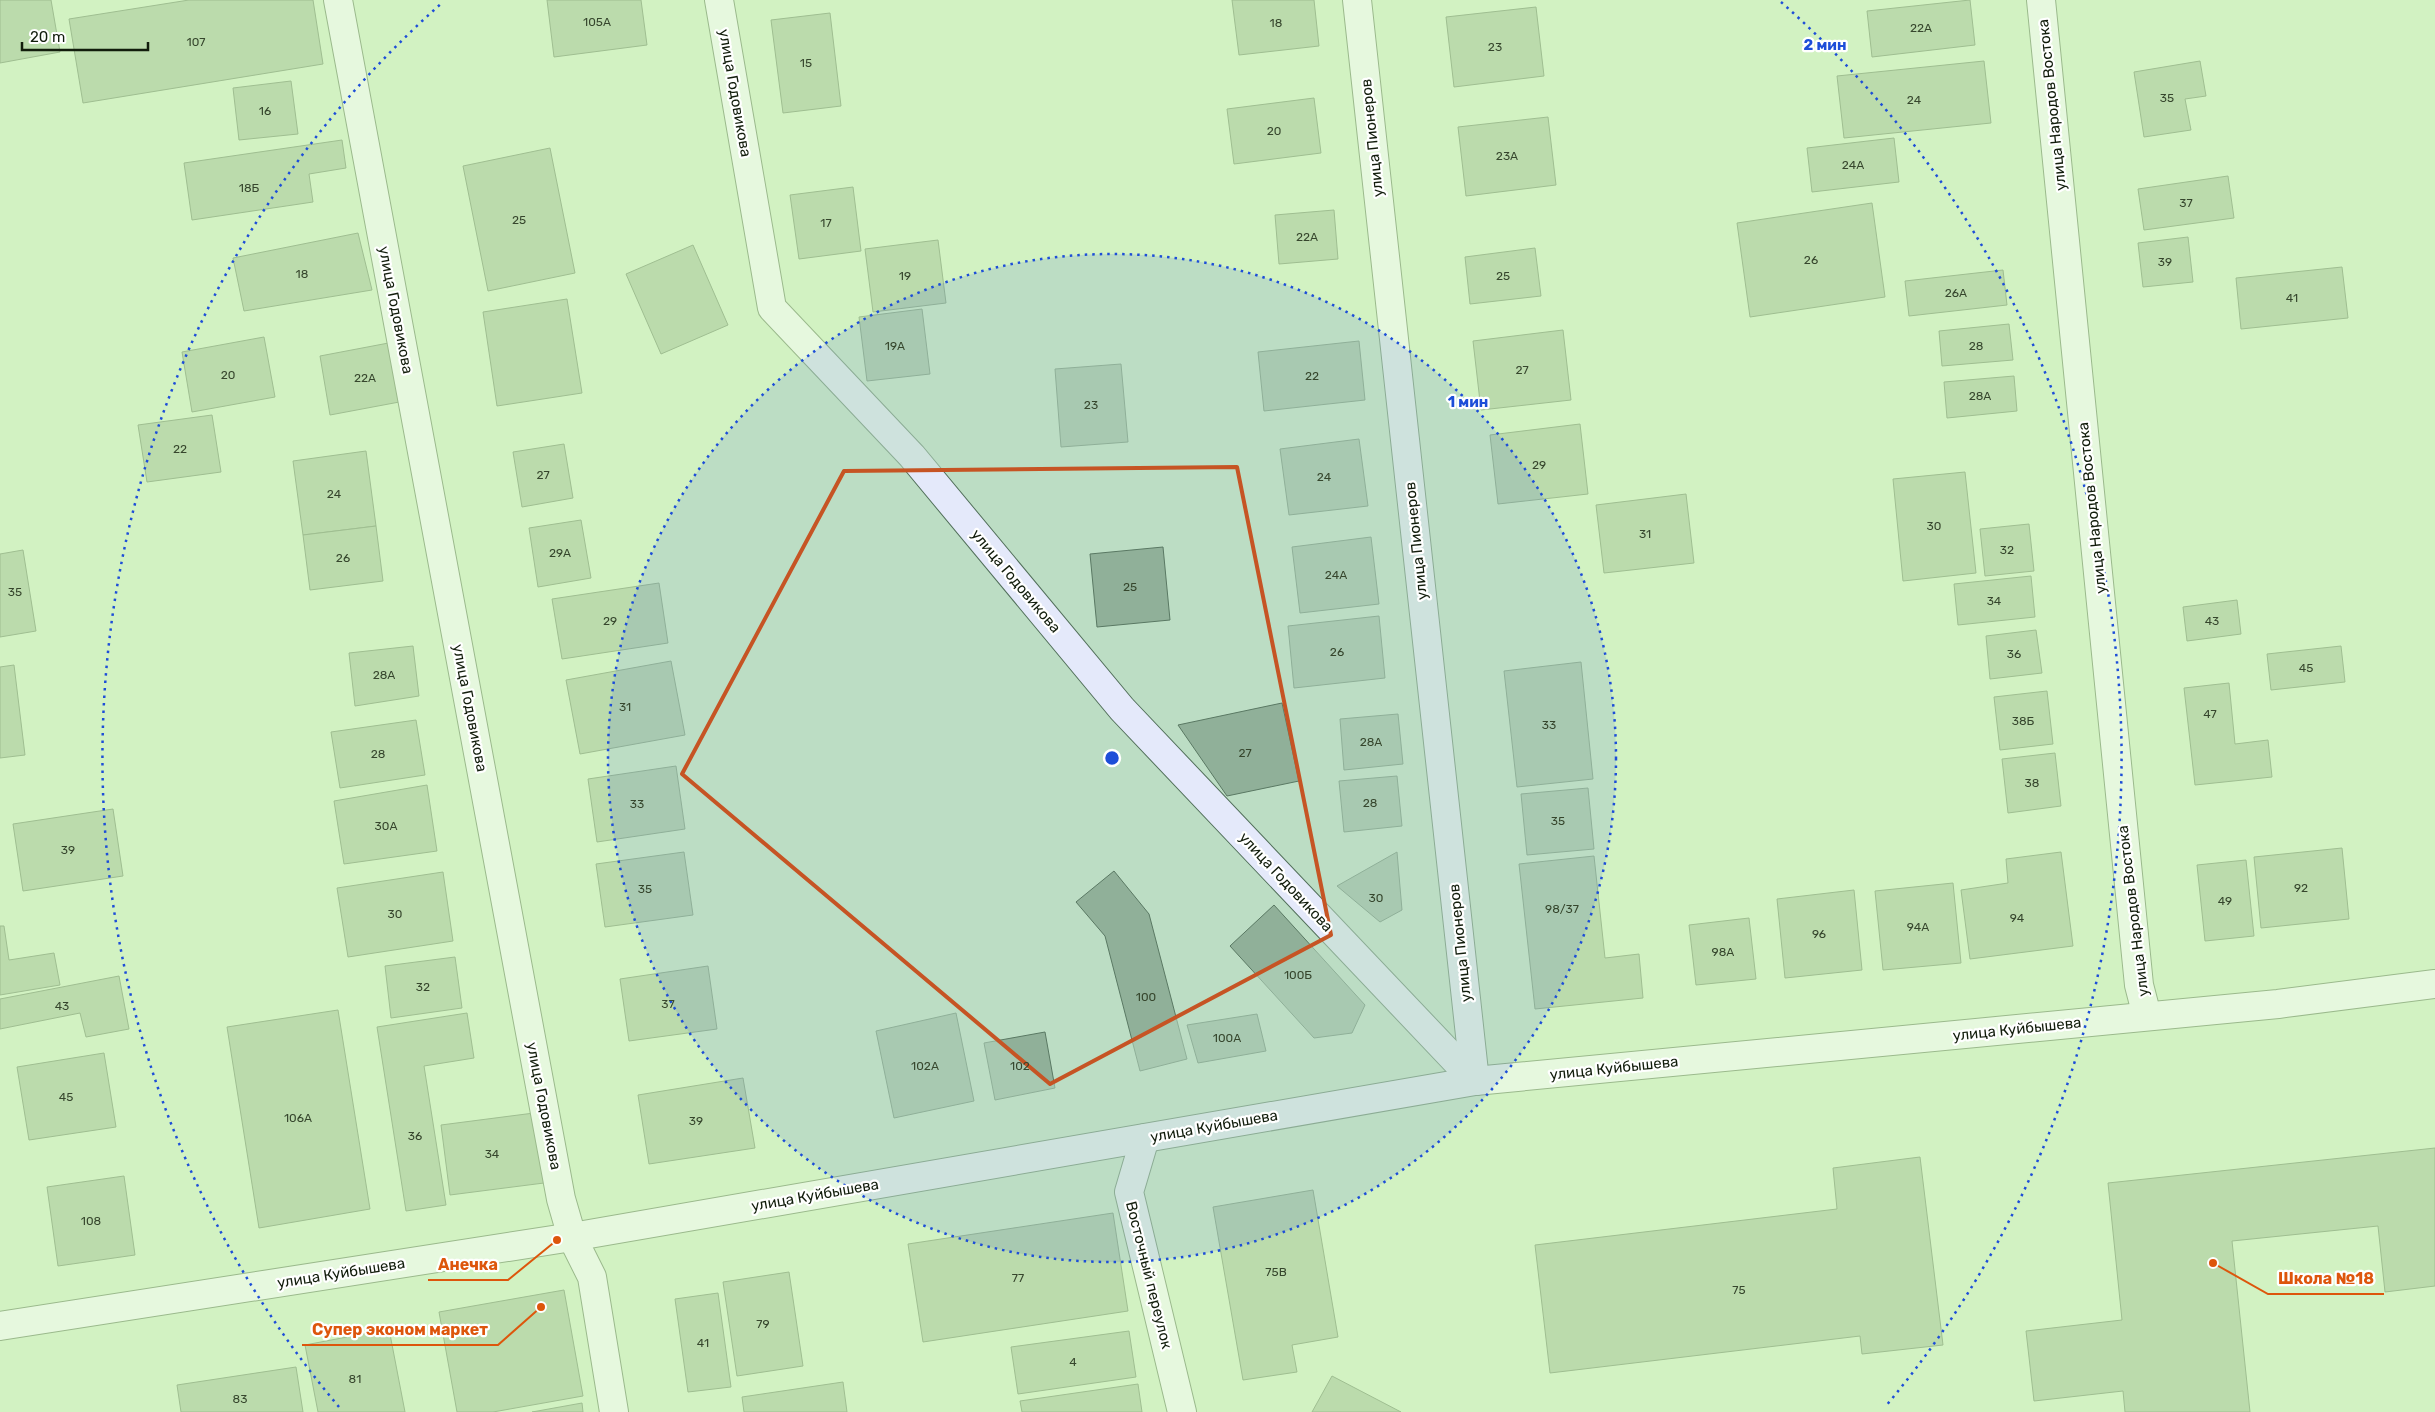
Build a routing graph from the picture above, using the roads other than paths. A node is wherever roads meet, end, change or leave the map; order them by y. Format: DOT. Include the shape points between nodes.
graph roads {
  1 [pos="338,0"];
  2 [pos="719,0"];
  3 [pos="1357,0"];
  4 [pos="2041,0"];
  5 [pos="2435,984"];
  6 [pos="2147,1016"];
  7 [pos="1475,1081"];
  8 [pos="1145,1138"];
  9 [pos="572,1238"];
  10 [pos="0,1326"];
  11 [pos="614,1412"];
  12 [pos="1182,1412"];
  1 -- 9 [label="street, улица Годовикова" via="560,1189"];
  2 -- 7 [label="street, улица Годовикова" via="772,308 912,456 1122,709"];
  3 -- 7 [label="street, улица Пионеров"];
  4 -- 6 [label="street, улица Народов Востока" via="2139,985"];
  5 -- 6 [label="street, улица Куйбышева" via="2278,1004"];
  6 -- 7 [label="street, улица Куйбышева"];
  7 -- 8 [label="street, улица Куйбышева"];
  8 -- 9 [label="street, улица Куйбышева"];
  8 -- 12 [label="street, Восточный переулок" via="1129,1192"];
  9 -- 10 [label="street, улица Куйбышева"];
  9 -- 11 [label="street, улица Годовикова" via="592,1277"];
}
